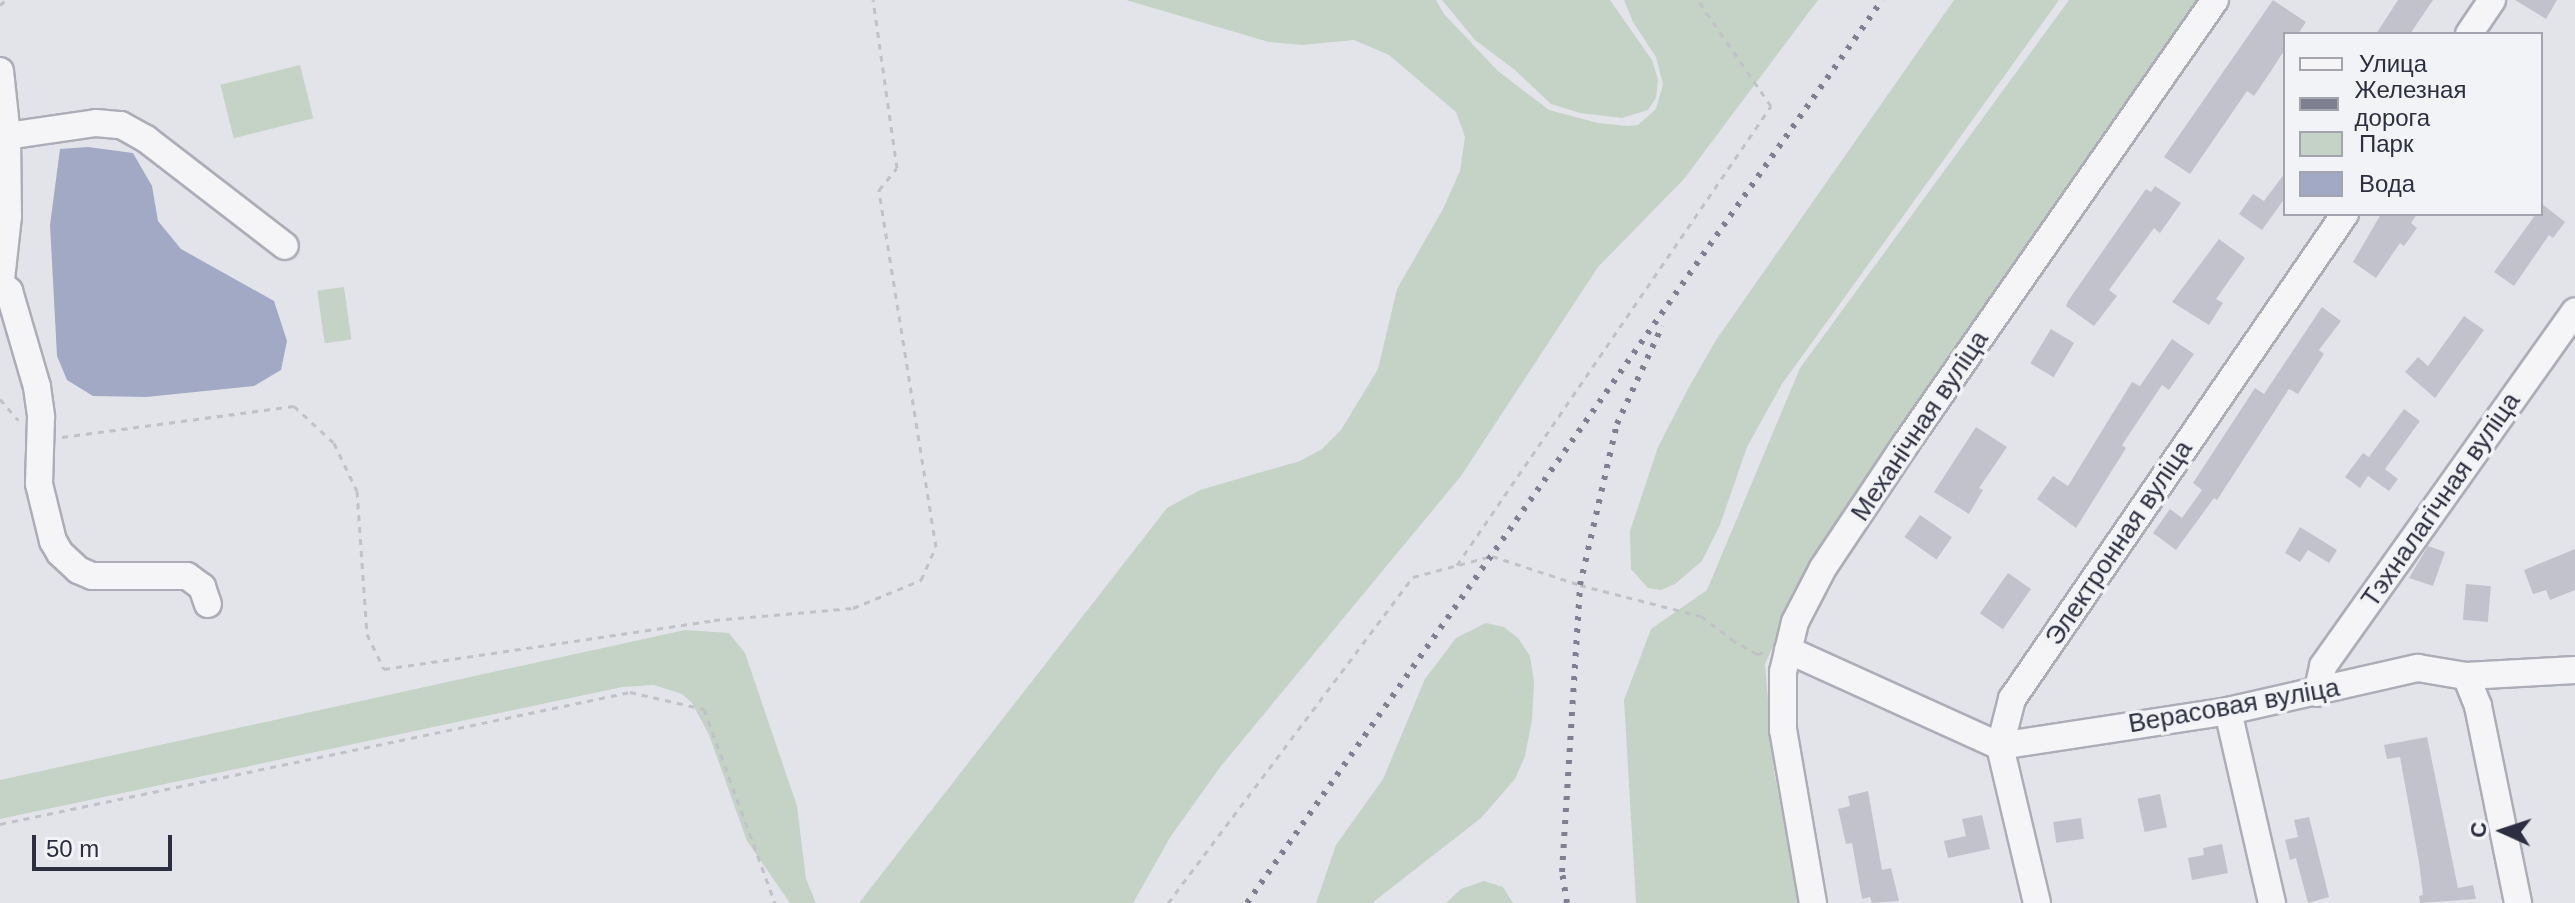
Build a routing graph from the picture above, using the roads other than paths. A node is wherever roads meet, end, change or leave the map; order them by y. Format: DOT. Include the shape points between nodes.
graph roads {
  1 [pos="2215,0"];
  2 [pos="2492,0"];
  3 [pos="2470,32"];
  4 [pos="0,71"];
  5 [pos="7,136"];
  6 [pos="2344,216"];
  7 [pos="285,246"];
  8 [pos="0,287"];
  9 [pos="2575,312"];
  10 [pos="208,604"];
  11 [pos="1788,650"];
  12 [pos="2575,670"];
  13 [pos="2466,676"];
  14 [pos="2317,693"];
  15 [pos="2228,711"];
  16 [pos="2000,746"];
  17 [pos="1813,903"];
  18 [pos="2037,903"];
  19 [pos="2272,903"];
  20 [pos="2518,903"];
  1 -- 11 [label="street, Механічная вуліца" via="1823,568 1795,622"];
  2 -- 3 [label="street"];
  4 -- 5 [label="street"];
  5 -- 7 [label="street" via="96,123 121,125"];
  5 -- 8 [label="street" via="8,228"];
  6 -- 16 [label="street, Электронная вуліца" via="2012,699"];
  8 -- 10 [label="street" via="9,291 37,387 39,484 53,541 68,562 92,576 187,576 202,587"];
  9 -- 14 [label="street, Тэхналагічная вуліца" via="2323,666"];
  11 -- 16 [label="street"];
  11 -- 17 [label="street, Механічная вуліца" via="1783,730"];
  12 -- 13 [label="street, Верасовая вуліца"];
  13 -- 14 [label="street, Верасовая вуліца" via="2418,668"];
  13 -- 20 [label="street" via="2478,706"];
  14 -- 15 [label="street, Верасовая вуліца"];
  15 -- 16 [label="street, Верасовая вуліца"];
  15 -- 19 [label="street"];
  16 -- 18 [label="street, Электронная вуліца"];
}
